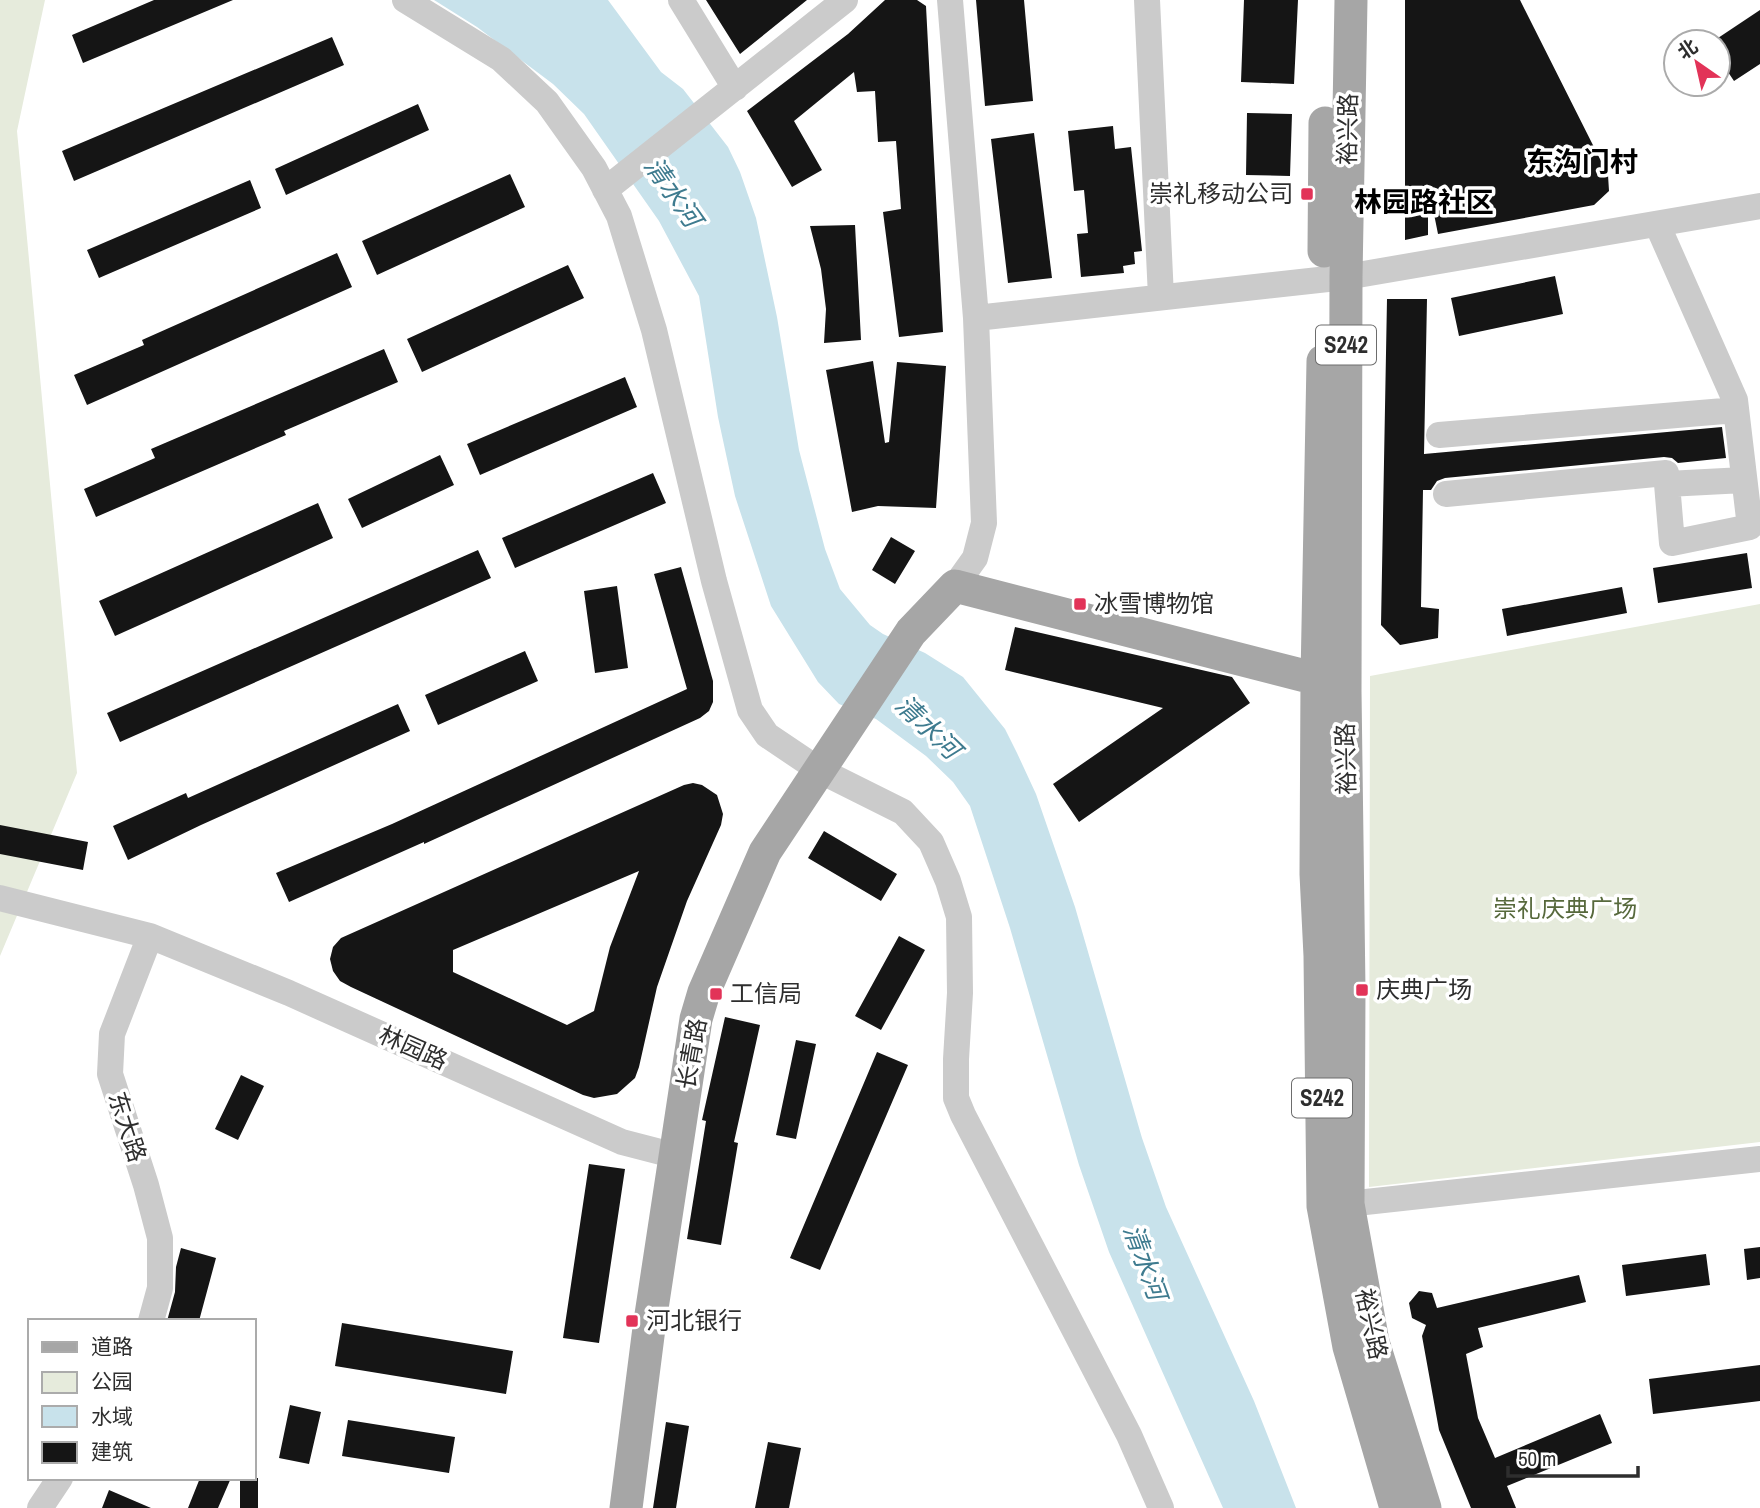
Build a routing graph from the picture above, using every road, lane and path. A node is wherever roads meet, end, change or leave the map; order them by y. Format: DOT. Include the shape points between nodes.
graph roads {
  1 [pos="405,0"];
  2 [pos="681,0"];
  3 [pos="845,0"];
  4 [pos="950,0"];
  5 [pos="1147,0"];
  6 [pos="1329,0"];
  7 [pos="1351,0"];
  8 [pos="735,88"];
  9 [pos="614,184"];
  10 [pos="1760,206"];
  11 [pos="1657,224"];
  12 [pos="1335,278"];
  13 [pos="1161,296"];
  14 [pos="976,318"];
  15 [pos="1736,410"];
  16 [pos="1439,435"];
  17 [pos="1744,480"];
  18 [pos="1667,484"];
  19 [pos="1446,494"];
  20 [pos="955,586"];
  21 [pos="1331,685"];
  22 [pos="819,770"];
  23 [pos="0,898"];
  24 [pos="150,936"];
  25 [pos="676,1156"];
  26 [pos="1760,1159"];
  27 [pos="1336,1205"];
  28 [pos="152,1319"];
  29 [pos="59,1480"];
  30 [pos="40,1508"];
  31 [pos="625,1508"];
  32 [pos="1161,1508"];
  33 [pos="1396,1508"];
  34 [pos="1425,1508"];
  1 -- 9 [label="street" via="501,59 547,103 594,168"];
  2 -- 8 [label="street"];
  3 -- 8 [label="street"];
  4 -- 14 [label="street"];
  5 -- 13 [label="street"];
  6 -- 12 [label="main road, 裕兴路 / S242" via="1324,192"];
  7 -- 12 [label="main road, 裕兴路 / S242"];
  8 -- 9 [label="street"];
  9 -- 22 [label="street" via="750,710 767,736"];
  10 -- 11 [label="street"];
  11 -- 12 [label="street"];
  11 -- 15 [label="street"];
  12 -- 13 [label="street"];
  12 -- 21 [label="main road, 裕兴路 / S242"];
  13 -- 14 [label="street"];
  14 -- 20 [label="street" via="984,523 975,558"];
  15 -- 16 [label="street"];
  15 -- 17 [label="street"];
  17 -- 18 [label="street"];
  17 -- 18 [label="street" via="1750,527 1672,543"];
  18 -- 19 [label="street" via="1666,473"];
  20 -- 21 [label="main road"];
  20 -- 22 [label="main road, 长青路" via="911,632"];
  21 -- 27 [label="main road, 裕兴路 / S242" via="1317,874"];
  22 -- 25 [label="main road, 长青路" via="765,852 704,992"];
  22 -- 32 [label="street" via="903,812 931,842 959,917 956,1098 1129,1436"];
  23 -- 24 [label="street, 林园路"];
  24 -- 25 [label="street, 林园路" via="622,1142"];
  24 -- 28 [label="street, 东大路" via="112,1034 110,1074 160,1238 160,1288"];
  25 -- 31 [label="main road, 长青路"];
  26 -- 27 [label="street"];
  27 -- 33 [label="main road, 裕兴路 / S242" via="1349,1347"];
  27 -- 34 [label="main road, 裕兴路 / S242"];
  29 -- 30 [label="street"];
}
